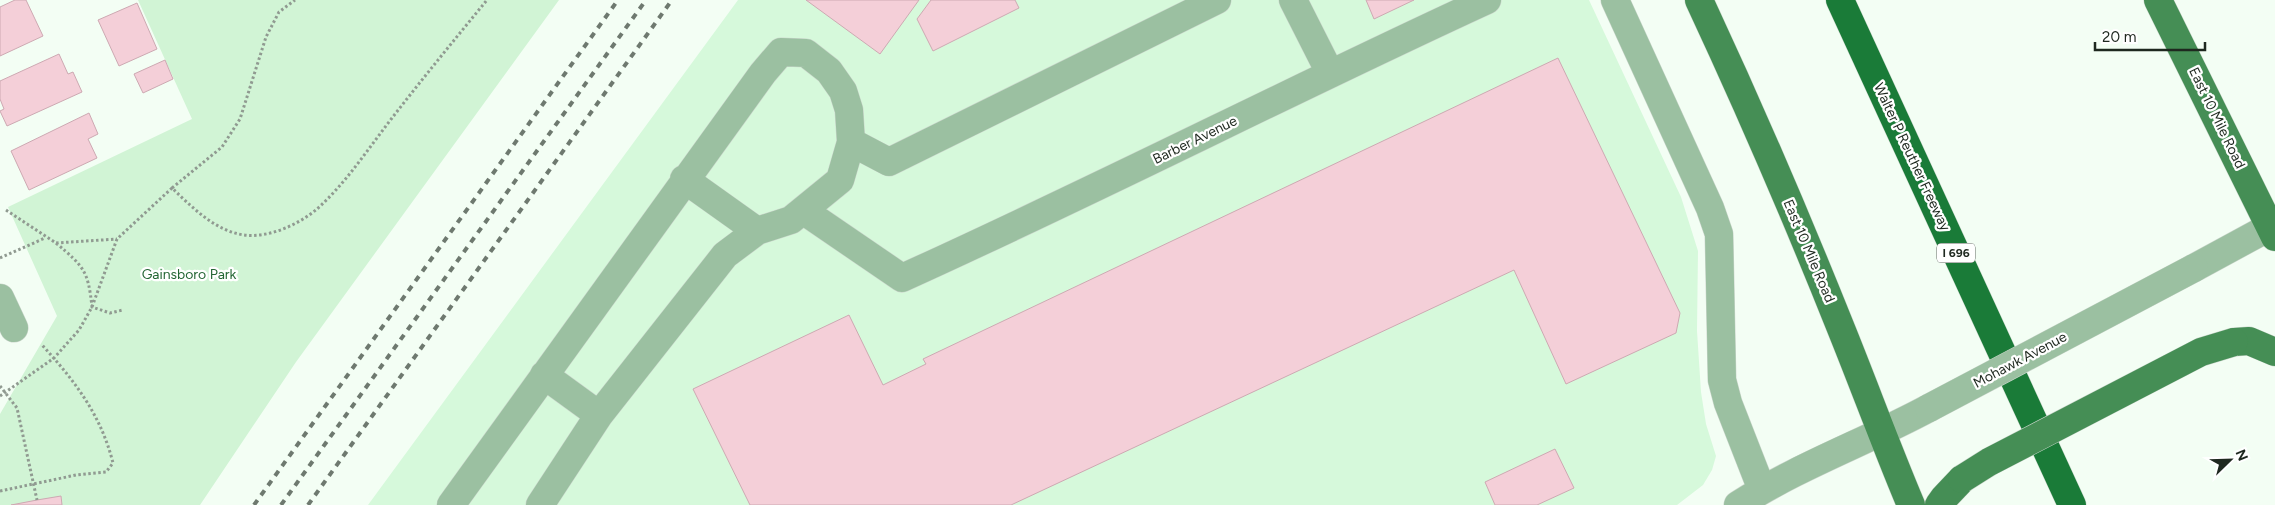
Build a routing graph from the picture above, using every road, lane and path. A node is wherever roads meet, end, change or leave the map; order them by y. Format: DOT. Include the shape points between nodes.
graph roads {
  1 [pos="295,0"];
  2 [pos="487,0"];
  3 [pos="1217,0"];
  4 [pos="1294,0"];
  5 [pos="1487,0"];
  6 [pos="1615,0"];
  7 [pos="1699,0"];
  8 [pos="1840,0"];
  9 [pos="2158,0"];
  10 [pos="1330,73"];
  11 [pos="850,142"];
  12 [pos="684,179"];
  13 [pos="172,188"];
  14 [pos="6,210"];
  15 [pos="804,211"];
  16 [pos="2273,229"];
  17 [pos="757,231"];
  18 [pos="46,238"];
  19 [pos="117,239"];
  20 [pos="56,244"];
  21 [pos="0,258"];
  22 [pos="0,298"];
  23 [pos="92,307"];
  24 [pos="123,310"];
  25 [pos="14,328"];
  26 [pos="2275,352"];
  27 [pos="54,358"];
  28 [pos="544,375"];
  29 [pos="0,386"];
  30 [pos="5,392"];
  31 [pos="0,396"];
  32 [pos="600,415"];
  33 [pos="1881,434"];
  34 [pos="35,483"];
  35 [pos="1762,490"];
  36 [pos="0,491"];
  37 [pos="37,500"];
  38 [pos="451,505"];
  39 [pos="540,505"];
  40 [pos="1738,505"];
  41 [pos="1911,505"];
  42 [pos="1939,505"];
  43 [pos="2072,505"];
  1 -- 13 [label="path" via="279,12 266,37 240,119 222,147"];
  2 -- 13 [label="path" via="344,180 316,210 291,226 267,234 244,235 221,228"];
  3 -- 11 [label="street" via="889,162"];
  4 -- 10 [label="street"];
  5 -- 10 [label="street, Barber Avenue"];
  6 -- 35 [label="street" via="1719,234 1722,380"];
  7 -- 33 [label="main road, East 10 Mile Road" via="1747,102 1841,327"];
  8 -- 43 [label="highway, Walter P Reuther Freeway / I 696"];
  9 -- 16 [label="main road, East 10 Mile Road"];
  10 -- 15 [label="street, Barber Avenue" via="1126,174 902,278"];
  11 -- 12 [label="street" via="849,110 843,91 829,71 806,53 781,52"];
  11 -- 15 [label="street" via="840,180"];
  12 -- 17 [label="street"];
  12 -- 28 [label="street"];
  13 -- 19 [label="path"];
  14 -- 18 [label="path"];
  15 -- 17 [label="street" via="790,220"];
  16 -- 33 [label="street, Mohawk Avenue, bridge"];
  17 -- 32 [label="street" via="725,255"];
  18 -- 20 [label="path"];
  18 -- 21 [label="path"];
  19 -- 20 [label="path"];
  19 -- 23 [label="path"];
  20 -- 23 [label="path" via="87,274"];
  22 -- 25 [label="street"];
  23 -- 24 [label="path" via="110,313"];
  23 -- 27 [label="path" via="80,330"];
  25 -- 27 [label="path" via="39,341"];
  26 -- 42 [label="main road, bridge" via="2249,341 2201,352 1989,462 1962,480"];
  27 -- 30 [label="path"];
  27 -- 34 [label="path" via="89,403 107,438 113,463 106,472"];
  28 -- 32 [label="street"];
  28 -- 38 [label="street"];
  29 -- 30 [label="path"];
  30 -- 31 [label="path"];
  30 -- 34 [label="path" via="17,408"];
  32 -- 39 [label="street"];
  33 -- 35 [label="street, Mohawk Avenue"];
  33 -- 41 [label="main road, East 10 Mile Road"];
  34 -- 36 [label="path"];
  34 -- 37 [label="path"];
  35 -- 40 [label="street, Mohawk Avenue"];
}
